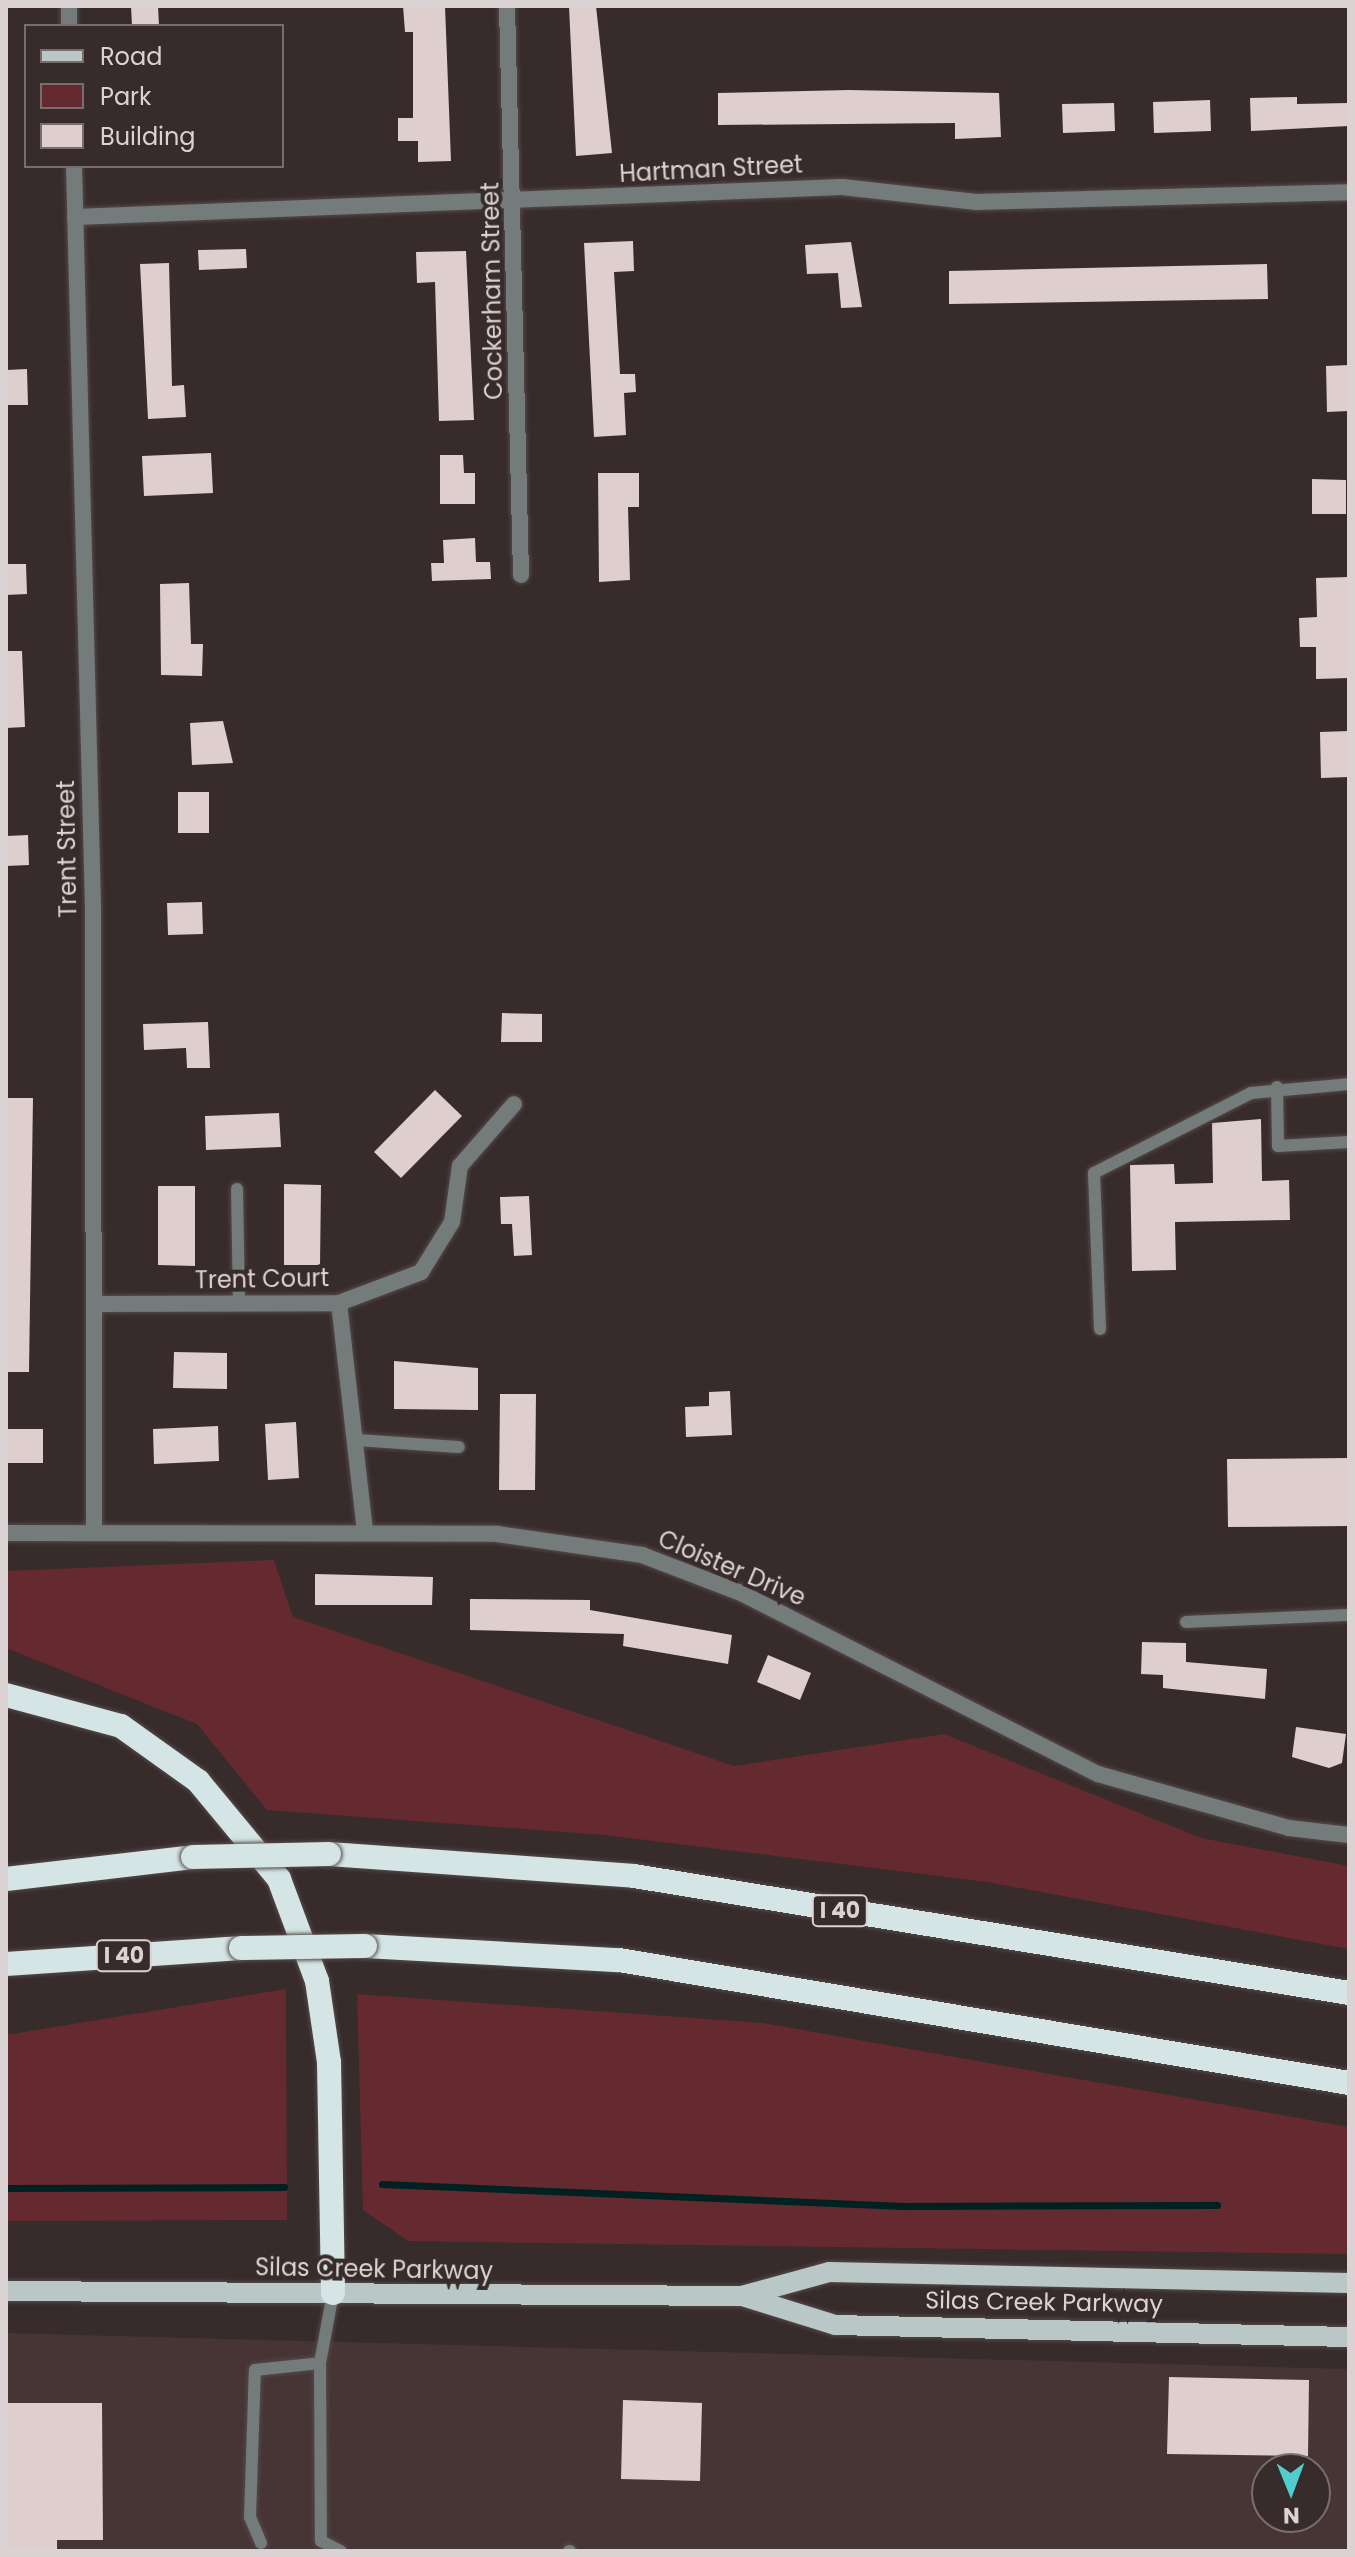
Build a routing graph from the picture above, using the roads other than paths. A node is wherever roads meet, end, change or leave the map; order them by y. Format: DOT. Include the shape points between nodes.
graph roads {
  1 [pos="507,6"];
  2 [pos="74,168"];
  3 [pos="1349,192"];
  4 [pos="514,202"];
  5 [pos="75,217"];
  6 [pos="521,575"];
  7 [pos="1349,1084"];
  8 [pos="1277,1087"];
  9 [pos="514,1104"];
  10 [pos="1349,1142"];
  11 [pos="237,1189"];
  12 [pos="339,1303"];
  13 [pos="94,1304"];
  14 [pos="239,1304"];
  15 [pos="1100,1329"];
  16 [pos="356,1440"];
  17 [pos="459,1447"];
  18 [pos="94,1530"];
  19 [pos="365,1531"];
  20 [pos="6,1533"];
  21 [pos="1349,1615"];
  22 [pos="1186,1622"];
  23 [pos="6,1695"];
  24 [pos="1349,1835"];
  25 [pos="6,1879"];
  26 [pos="6,1964"];
  27 [pos="1349,1993"];
  28 [pos="1349,2083"];
  29 [pos="1349,2283"];
  30 [pos="6,2291"];
  31 [pos="333,2293"];
  32 [pos="742,2296"];
  33 [pos="1349,2337"];
  34 [pos="320,2363"];
  35 [pos="261,2543"];
  36 [pos="341,2551"];
  1 -- 4 [label="street, Cockerham Street"];
  2 -- 5 [label="street, Trent Street"];
  3 -- 4 [label="street, Hartman Street" via="976,202 842,187"];
  4 -- 5 [label="street, Hartman Street"];
  4 -- 6 [label="street, Cockerham Street"];
  5 -- 13 [label="street, Trent Street" via="93,908"];
  7 -- 8 [label="lane"];
  8 -- 10 [label="lane" via="1278,1146"];
  8 -- 15 [label="lane" via="1181,1123 1094,1173"];
  9 -- 12 [label="street, Trent Court" via="460,1166 452,1222 421,1272"];
  11 -- 14 [label="lane"];
  12 -- 14 [label="street, Trent Court"];
  12 -- 16 [label="street"];
  13 -- 14 [label="street, Trent Court"];
  13 -- 18 [label="street, Trent Street"];
  16 -- 17 [label="lane"];
  16 -- 19 [label="street"];
  18 -- 19 [label="street, Cloister Drive"];
  18 -- 20 [label="street, Cloister Drive"];
  19 -- 24 [label="street, Cloister Drive" via="497,1534 642,1555 741,1593 1098,1774 1289,1828"];
  21 -- 22 [label="lane"];
  23 -- 31 [label="highway" via="121,1726 198,1781 279,1879 317,1981 329,2062"];
  25 -- 27 [label="highway, I 40, bridge" via="193,1857 329,1854 634,1876"];
  26 -- 28 [label="highway, I 40, bridge" via="241,1948 365,1946 619,1960"];
  29 -- 32 [label="main road, Silas Creek Parkway" via="829,2272"];
  30 -- 31 [label="main road, Silas Creek Parkway"];
  31 -- 32 [label="main road, Silas Creek Parkway"];
  31 -- 34 [label="lane"];
  32 -- 33 [label="main road, Silas Creek Parkway" via="835,2325"];
  34 -- 35 [label="lane" via="255,2370 250,2517"];
  34 -- 36 [label="lane" via="321,2541"];
}
